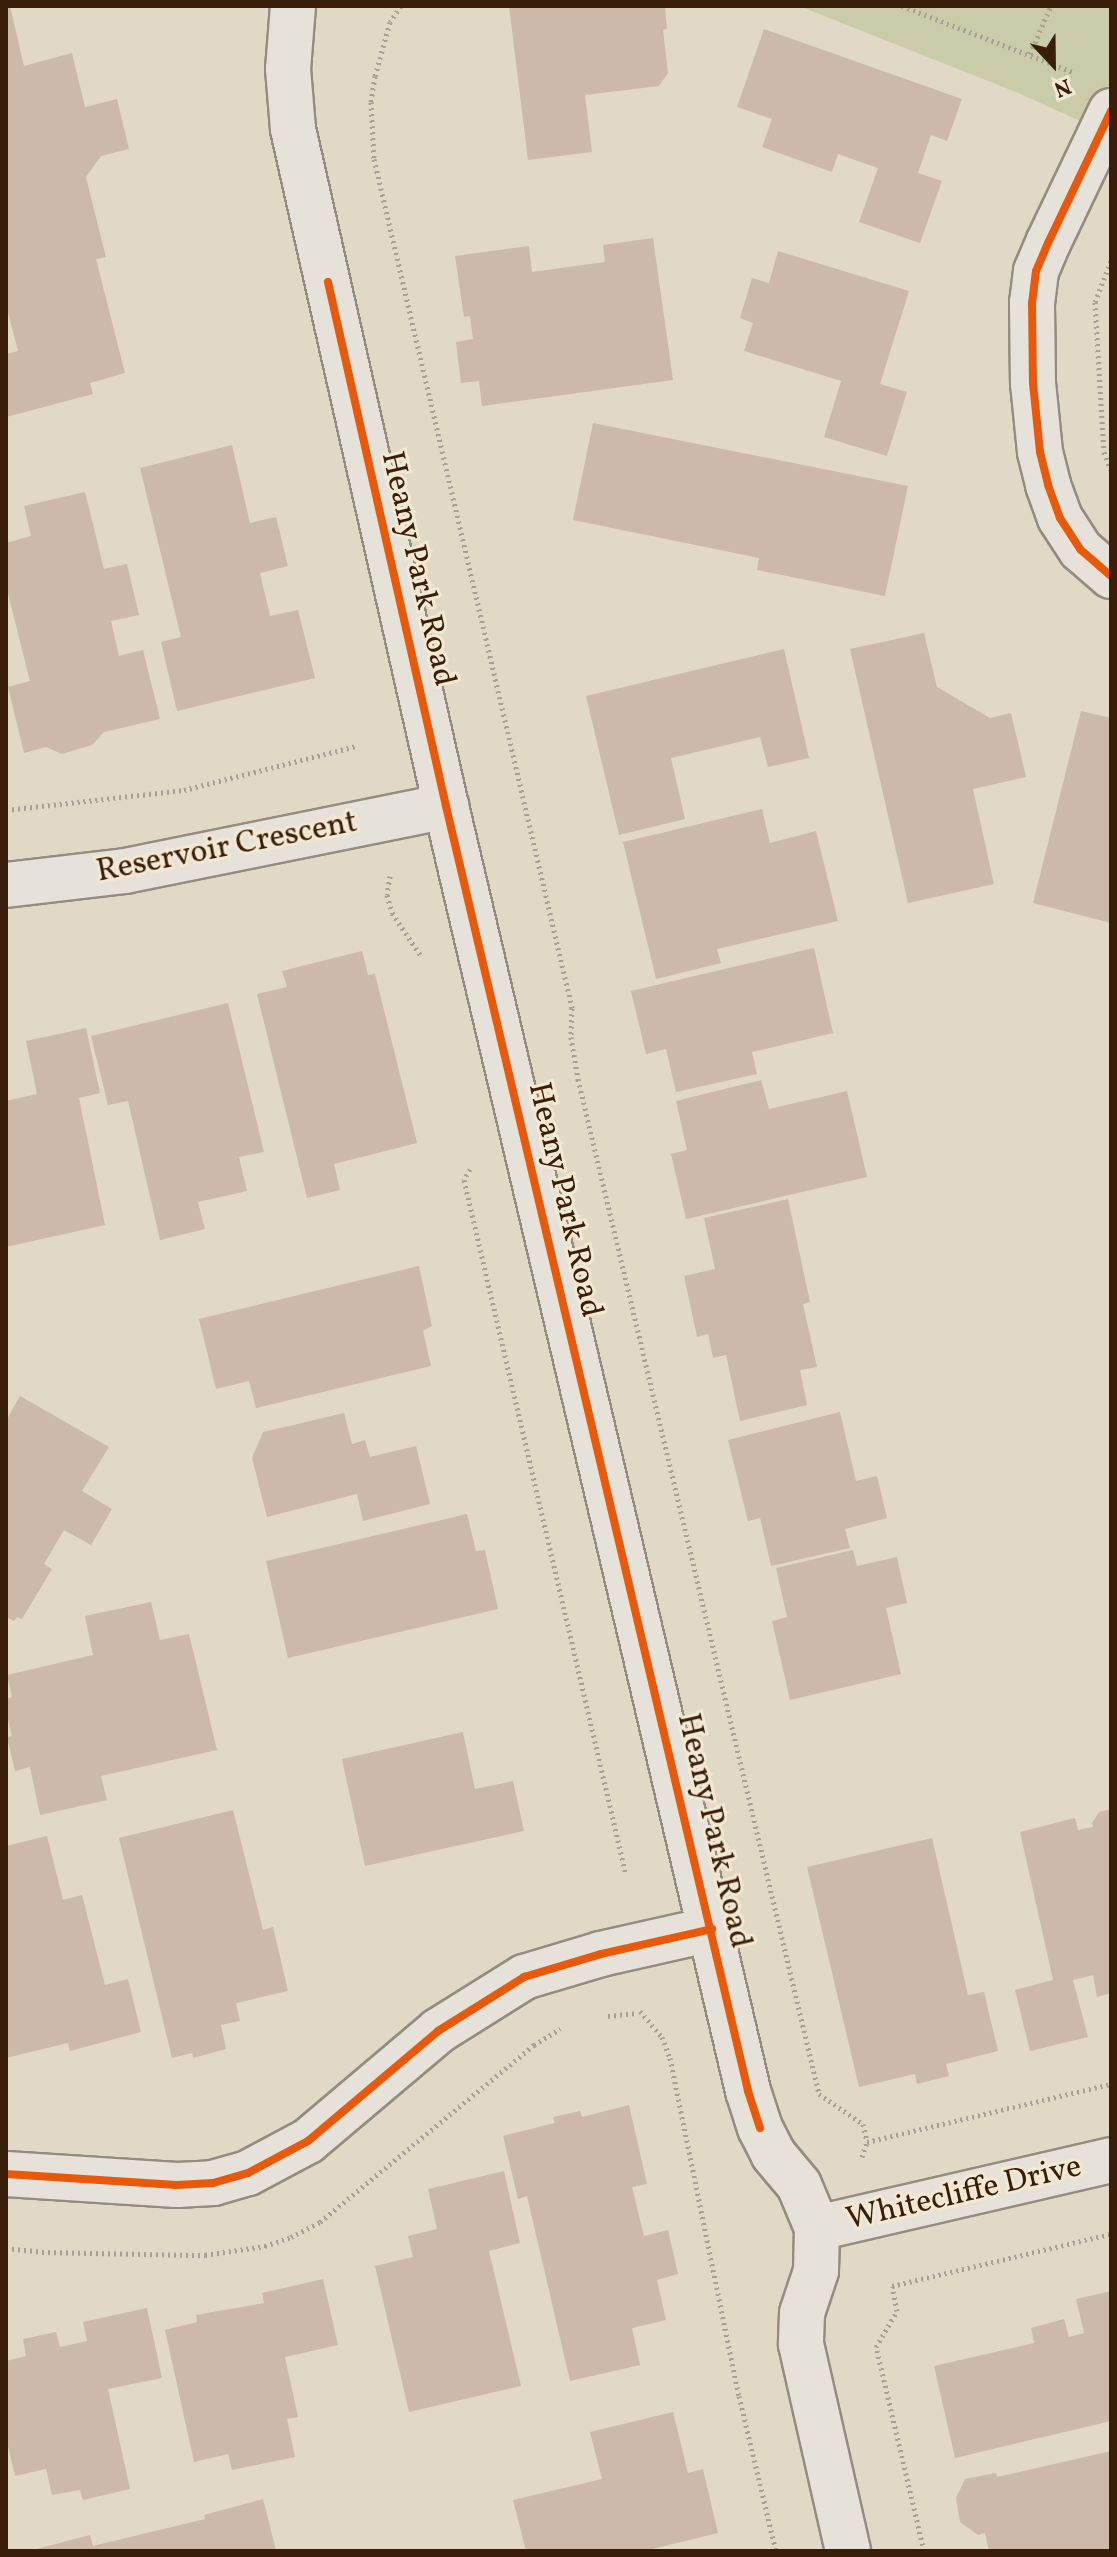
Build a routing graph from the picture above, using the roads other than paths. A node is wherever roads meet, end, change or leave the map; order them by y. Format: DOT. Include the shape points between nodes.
graph roads {
  1 [pos="293,6"];
  2 [pos="1111,111"];
  3 [pos="1111,576"];
  4 [pos="446,806"];
  5 [pos="6,885"];
  6 [pos="712,1929"];
  7 [pos="1111,2160"];
  8 [pos="6,2174"];
  9 [pos="817,2228"];
  10 [pos="848,2551"];
  1 -- 4 [label="street, Heany Park Road" via="288,69 293,129"];
  2 -- 3 [label="street" via="1036,271 1032,303 1033,383 1048,485 1060,518 1081,550"];
  4 -- 5 [label="street, Reservoir Crescent" via="125,871"];
  4 -- 6 [label="street, Heany Park Road"];
  6 -- 8 [label="street" via="524,1977 438,2031 308,2141 248,2173 213,2183 177,2185"];
  6 -- 9 [label="street, Heany Park Road" via="760,2128 799,2185"];
  7 -- 9 [label="street, Whitecliffe Drive"];
  9 -- 10 [label="street, Heany Park Road" via="816,2271 802,2313 801,2344"];
}
